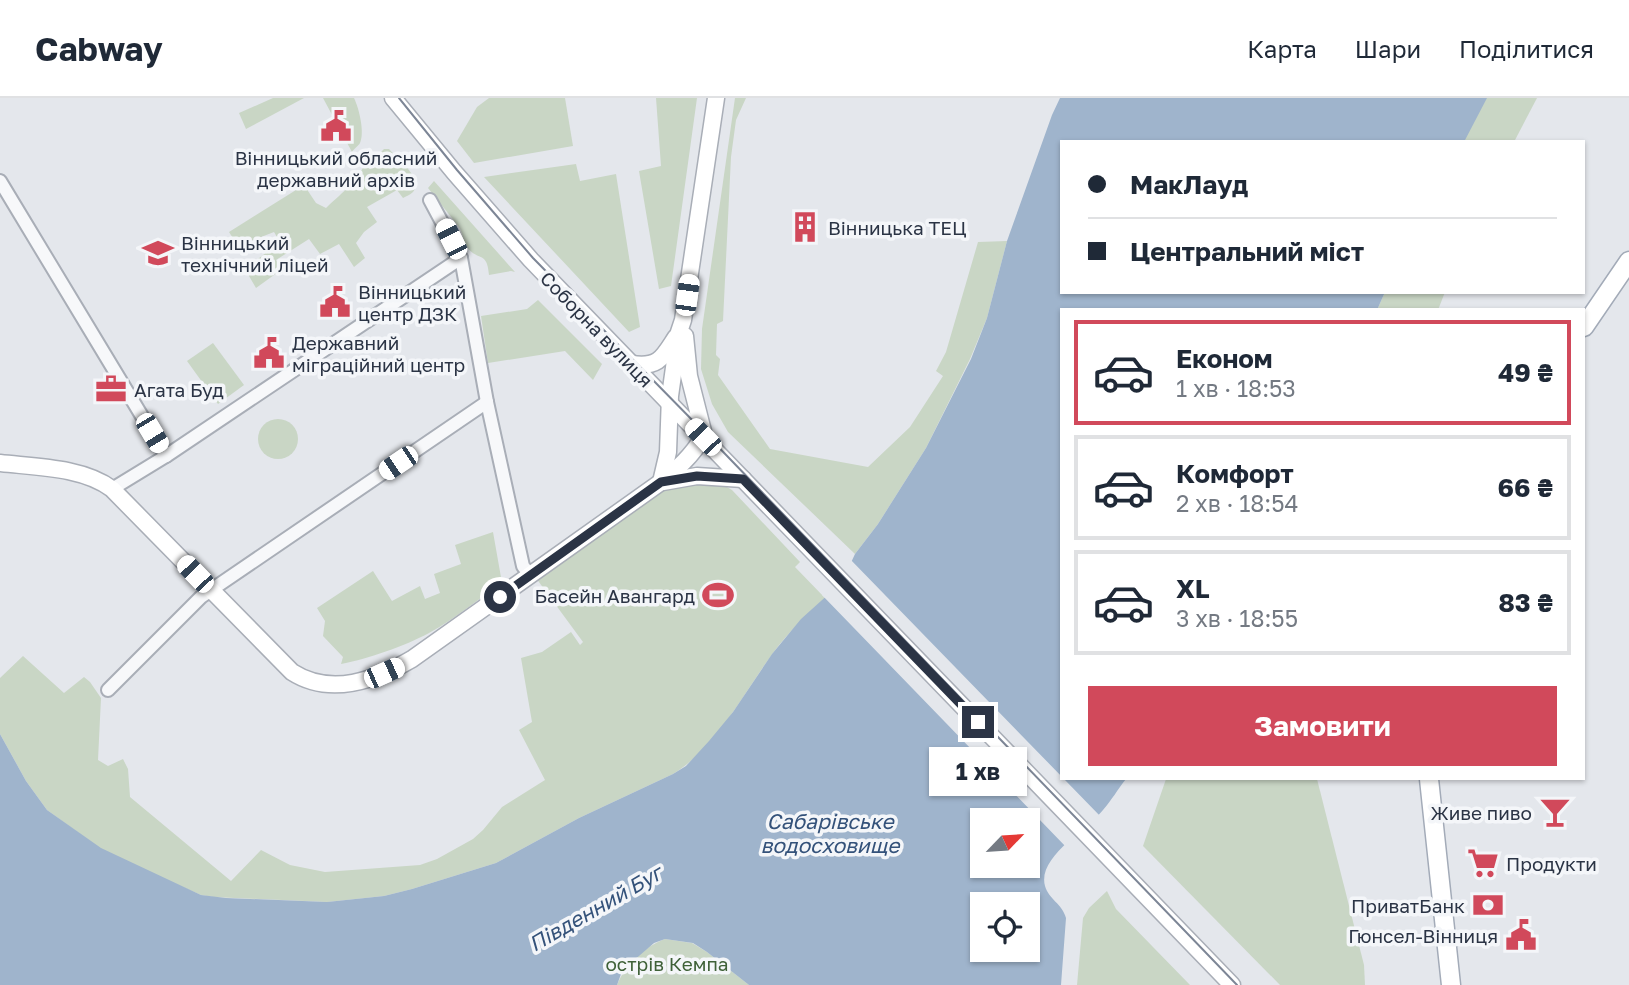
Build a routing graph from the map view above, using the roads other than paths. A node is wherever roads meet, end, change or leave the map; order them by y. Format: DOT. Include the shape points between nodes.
graph roads {
  1 [pos="393,98"];
  2 [pos="716,98"];
  3 [pos="0,181"];
  4 [pos="430,200"];
  5 [pos="461,258"];
  6 [pos="1629,261"];
  7 [pos="681,326"];
  8 [pos="1585,326"];
  9 [pos="632,364"];
  10 [pos="487,402"];
  11 [pos="669,403"];
  12 [pos="703,437"];
  13 [pos="166,456"];
  14 [pos="0,463"];
  15 [pos="743,479"];
  16 [pos="661,482"];
  17 [pos="111,489"];
  18 [pos="530,575"];
  19 [pos="211,590"];
  20 [pos="108,690"];
  21 [pos="1429,780"];
  22 [pos="1232,985"];
  23 [pos="1451,985"];
  1 -- 9 [label="street, Соборна вулиця" via="531,260"];
  2 -- 7 [label="street"];
  3 -- 13 [label="street"];
  4 -- 5 [label="street"];
  5 -- 10 [label="street"];
  5 -- 13 [label="street"];
  6 -- 8 [label="main road"];
  7 -- 9 [label="street" via="662,359"];
  7 -- 11 [label="street"];
  7 -- 12 [label="street"];
  9 -- 11 [label="street, Соборна вулиця"];
  10 -- 18 [label="street" via="523,566"];
  10 -- 19 [label="street"];
  11 -- 12 [label="street, Соборна вулиця"];
  11 -- 16 [label="street" via="668,452"];
  12 -- 15 [label="street, Соборна вулиця"];
  12 -- 16 [label="street" via="691,456"];
  13 -- 17 [label="street"];
  14 -- 17 [label="street" via="80,473"];
  15 -- 16 [label="street" via="697,476"];
  15 -- 22 [label="street, Соборна вулиця"];
  16 -- 18 [label="street"];
  17 -- 19 [label="street"];
  18 -- 19 [label="street" via="398,667 338,685 309,681 292,671"];
  19 -- 20 [label="street"];
  21 -- 23 [label="main road"];
}
